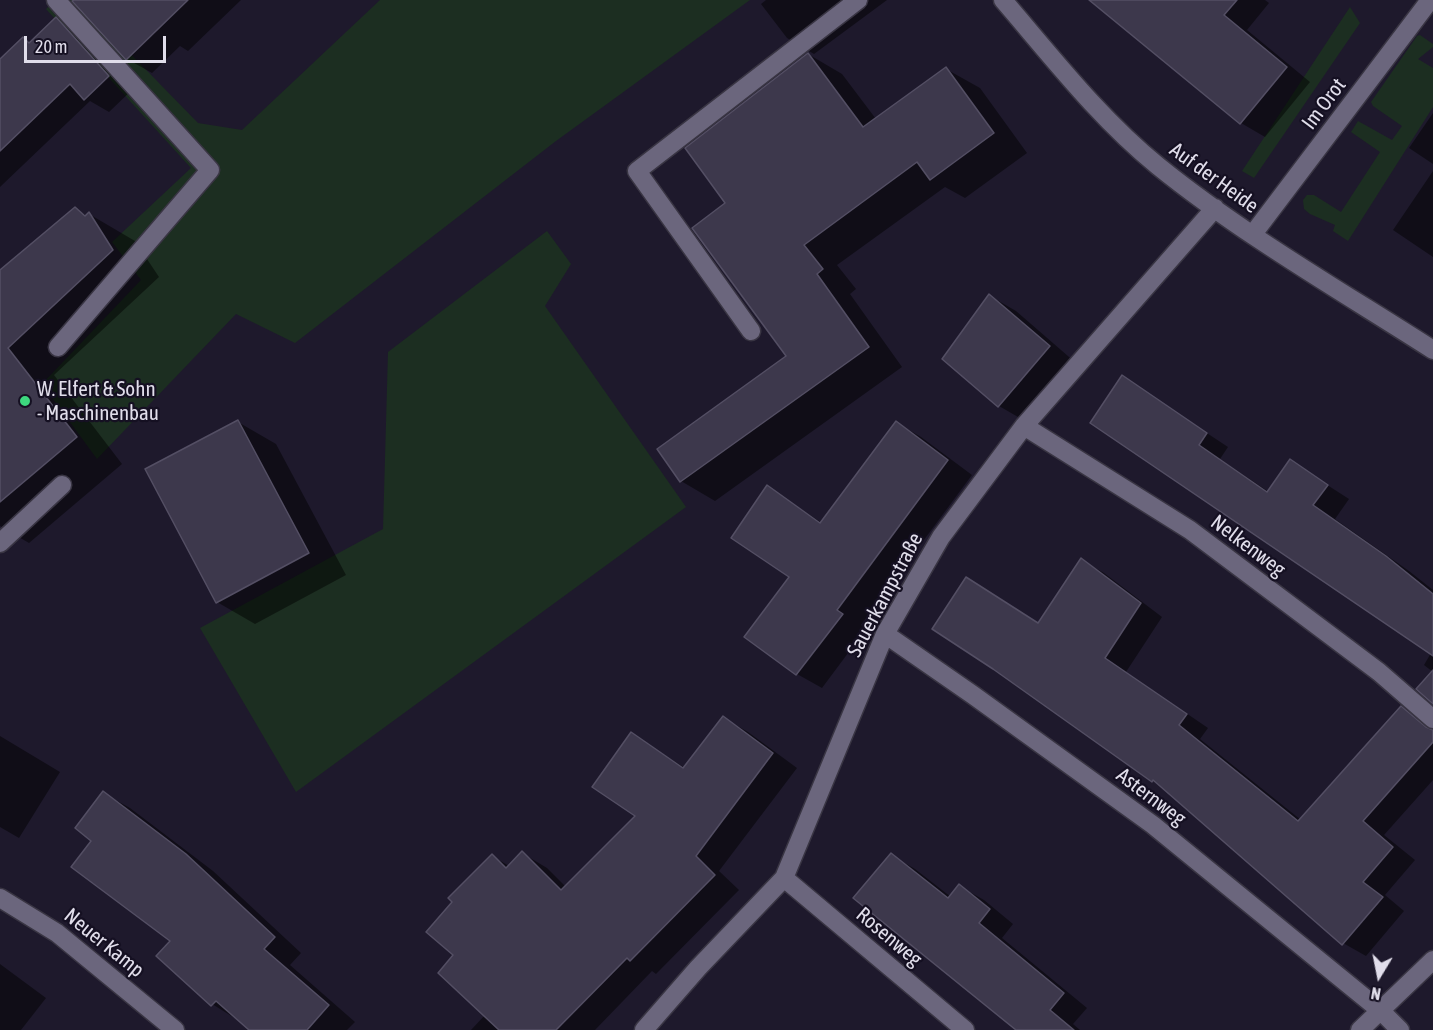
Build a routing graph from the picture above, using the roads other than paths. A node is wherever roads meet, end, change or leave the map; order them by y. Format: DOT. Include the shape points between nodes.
graph roads {
  1 [pos="56,0"];
  2 [pos="858,0"];
  3 [pos="1003,0"];
  4 [pos="1430,0"];
  5 [pos="1215,208"];
  6 [pos="1253,234"];
  7 [pos="751,331"];
  8 [pos="58,347"];
  9 [pos="1433,350"];
  10 [pos="1024,426"];
  11 [pos="62,485"];
  12 [pos="0,543"];
  13 [pos="885,634"];
  14 [pos="1433,719"];
  15 [pos="784,878"];
  16 [pos="0,898"];
  17 [pos="1433,960"];
  18 [pos="1381,1011"];
  19 [pos="175,1030"];
  20 [pos="644,1030"];
  21 [pos="965,1030"];
  22 [pos="1360,1030"];
  23 [pos="1400,1030"];
  1 -- 8 [label="street" via="210,170"];
  2 -- 7 [label="street" via="637,171"];
  3 -- 5 [label="street, Auf der Heide" via="1106,118 1157,165"];
  4 -- 6 [label="street, Im Orot"];
  5 -- 6 [label="street, Auf der Heide"];
  5 -- 10 [label="street, Sauerkampstraße"];
  6 -- 9 [label="street, Auf der Heide"];
  10 -- 13 [label="street, Sauerkampstraße" via="941,537"];
  10 -- 14 [label="street, Nelkenweg" via="1190,530 1379,672"];
  11 -- 12 [label="street"];
  13 -- 15 [label="street, Sauerkampstraße"];
  13 -- 18 [label="street, Asternweg" via="1153,825"];
  15 -- 20 [label="street, Sauerkampstraße"];
  15 -- 21 [label="street, Rosenweg"];
  16 -- 19 [label="street, Neuer Kamp" via="57,933"];
  17 -- 18 [label="street"];
  18 -- 22 [label="street"];
  18 -- 23 [label="street, Asternweg"];
}
